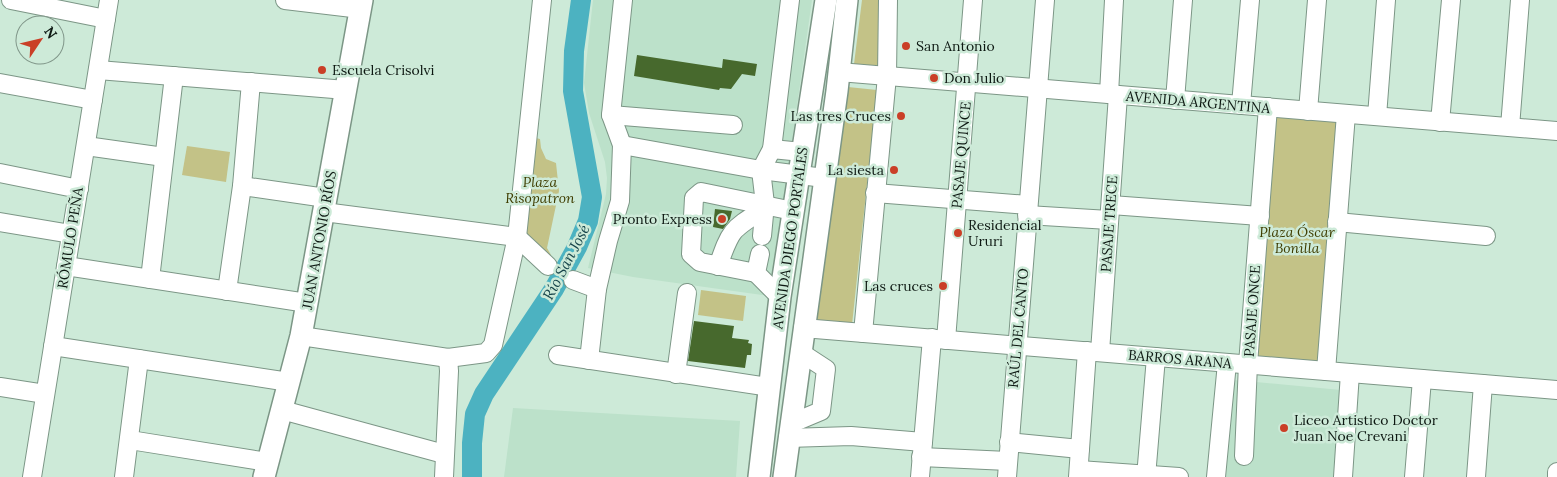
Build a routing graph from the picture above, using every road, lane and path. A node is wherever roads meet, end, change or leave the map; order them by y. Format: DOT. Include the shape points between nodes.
graph roads {
  1 [pos="11,0"];
  2 [pos="109,0"];
  3 [pos="285,0"];
  4 [pos="542,0"];
  5 [pos="623,0"];
  6 [pos="790,0"];
  7 [pos="826,0"];
  8 [pos="847,0"];
  9 [pos="888,0"];
  10 [pos="973,0"];
  11 [pos="1045,0"];
  12 [pos="1114,0"];
  13 [pos="1183,0"];
  14 [pos="1250,0"];
  15 [pos="1317,0"];
  16 [pos="1386,0"];
  17 [pos="1451,0"];
  18 [pos="1520,0"];
  19 [pos="362,5"];
  20 [pos="106,19"];
  21 [pos="98,70"];
  22 [pos="839,72"];
  23 [pos="174,76"];
  24 [pos="886,76"];
  25 [pos="251,82"];
  26 [pos="0,83"];
  27 [pos="967,83"];
  28 [pos="1038,88"];
  29 [pos="346,90"];
  30 [pos="1113,95"];
  31 [pos="93,100"];
  32 [pos="1175,100"];
  33 [pos="1240,105"];
  34 [pos="1268,107"];
  35 [pos="1308,111"];
  36 [pos="1346,114"];
  37 [pos="611,115"];
  38 [pos="1377,116"];
  39 [pos="1440,122"];
  40 [pos="733,124"];
  41 [pos="1510,127"];
  42 [pos="1557,131"];
  43 [pos="622,144"];
  44 [pos="86,146"];
  45 [pos="772,149"];
  46 [pos="802,152"];
  47 [pos="164,157"];
  48 [pos="761,170"];
  49 [pos="0,173"];
  50 [pos="799,175"];
  51 [pos="824,178"];
  52 [pos="242,186"];
  53 [pos="78,189"];
  54 [pos="875,194"];
  55 [pos="957,200"];
  56 [pos="325,205"];
  57 [pos="765,206"];
  58 [pos="793,210"];
  59 [pos="1028,210"];
  60 [pos="1110,213"];
  61 [pos="1260,216"];
  62 [pos="0,222"];
  63 [pos="1337,222"];
  64 [pos="817,230"];
  65 [pos="71,234"];
  66 [pos="1486,236"];
  67 [pos="517,237"];
  68 [pos="66,266"];
  69 [pos="548,266"];
  70 [pos="718,266"];
  71 [pos="756,273"];
  72 [pos="150,279"];
  73 [pos="573,280"];
  74 [pos="597,289"];
  75 [pos="227,290"];
  76 [pos="687,293"];
  77 [pos="780,297"];
  78 [pos="307,303"];
  79 [pos="803,328"];
  80 [pos="863,333"];
  81 [pos="301,336"];
  82 [pos="939,339"];
  83 [pos="1017,345"];
  84 [pos="53,346"];
  85 [pos="800,352"];
  86 [pos="1094,352"];
  87 [pos="558,355"];
  88 [pos="1156,357"];
  89 [pos="448,358"];
  90 [pos="139,359"];
  91 [pos="589,360"];
  92 [pos="1227,363"];
  93 [pos="1248,364"];
  94 [pos="1326,371"];
  95 [pos="1350,373"];
  96 [pos="676,374"];
  97 [pos="1422,379"];
  98 [pos="289,382"];
  99 [pos="1483,384"];
  100 [pos="0,387"];
  101 [pos="769,388"];
  102 [pos="1557,390"];
  103 [pos="46,394"];
  104 [pos="282,410"];
  105 [pos="130,440"];
  106 [pos="1009,442"];
  107 [pos="787,449"];
  108 [pos="922,449"];
  109 [pos="1080,449"];
  110 [pos="761,453"];
  111 [pos="444,454"];
  112 [pos="1244,456"];
  113 [pos="1007,469"];
  114 [pos="266,470"];
  115 [pos="1557,472"];
  116 [pos="1079,473"];
  117 [pos="1146,476"];
  118 [pos="32,477"];
  119 [pos="124,477"];
  120 [pos="444,477"];
  121 [pos="759,477"];
  122 [pos="920,477"];
  123 [pos="1179,477"];
  124 [pos="1216,477"];
  125 [pos="1343,477"];
  126 [pos="1414,477"];
  127 [pos="1476,477"];
  128 [pos="1557,477"];
  1 -- 20 [label="street"];
  2 -- 20 [label="street, RÓMULO PEÑA"];
  3 -- 19 [label="street"];
  4 -- 67 [label="street"];
  5 -- 37 [label="street"];
  6 -- 45 [label="street"];
  7 -- 46 [label="main road, AVENIDA DIEGO PORTALES"];
  8 -- 22 [label="main road, AVENIDA DIEGO PORTALES"];
  9 -- 24 [label="street"];
  10 -- 27 [label="street, PASAJE QUINCE"];
  11 -- 28 [label="street, RAÚL DEL CANTO"];
  12 -- 30 [label="street, PASAJE TRECE"];
  13 -- 32 [label="street"];
  14 -- 33 [label="street"];
  15 -- 35 [label="street"];
  16 -- 38 [label="street"];
  17 -- 39 [label="street"];
  18 -- 41 [label="street"];
  19 -- 29 [label="main road, JUAN ANTONIO RÍOS"];
  20 -- 21 [label="street, RÓMULO PEÑA"];
  21 -- 23 [label="street"];
  21 -- 31 [label="street, RÓMULO PEÑA"];
  22 -- 24 [label="street, AVENIDA ARGENTINA"];
  22 -- 51 [label="main road, AVENIDA DIEGO PORTALES"];
  23 -- 25 [label="street"];
  23 -- 47 [label="street"];
  24 -- 27 [label="street, AVENIDA ARGENTINA"];
  24 -- 54 [label="street"];
  25 -- 29 [label="street"];
  25 -- 52 [label="street"];
  26 -- 31 [label="street"];
  27 -- 28 [label="street, AVENIDA ARGENTINA"];
  27 -- 55 [label="street, PASAJE QUINCE"];
  28 -- 30 [label="street, AVENIDA ARGENTINA"];
  28 -- 59 [label="street, RAÚL DEL CANTO"];
  29 -- 56 [label="main road, JUAN ANTONIO RÍOS"];
  30 -- 32 [label="street, AVENIDA ARGENTINA"];
  30 -- 60 [label="street, PASAJE TRECE"];
  31 -- 44 [label="street, RÓMULO PEÑA"];
  32 -- 33 [label="street, AVENIDA ARGENTINA"];
  33 -- 34 [label="street, AVENIDA ARGENTINA"];
  34 -- 35 [label="street, AVENIDA ARGENTINA"];
  34 -- 61 [label="street, PASAJE ONCE"];
  35 -- 36 [label="street, AVENIDA ARGENTINA"];
  36 -- 38 [label="street, AVENIDA ARGENTINA"];
  36 -- 63 [label="street"];
  37 -- 40 [label="street"];
  37 -- 43 [label="street"];
  38 -- 39 [label="street, AVENIDA ARGENTINA"];
  39 -- 41 [label="street, AVENIDA ARGENTINA"];
  41 -- 42 [label="street, AVENIDA ARGENTINA"];
  43 -- 48 [label="street"];
  43 -- 74 [label="street" via="620,201"];
  44 -- 47 [label="street"];
  44 -- 53 [label="street, RÓMULO PEÑA"];
  45 -- 46 [label="street"];
  45 -- 48 [label="street"];
  46 -- 50 [label="main road, AVENIDA DIEGO PORTALES"];
  47 -- 72 [label="street"];
  48 -- 50 [label="street"];
  48 -- 57 [label="street"];
  49 -- 53 [label="street"];
  50 -- 51 [label="street"];
  50 -- 58 [label="main road, AVENIDA DIEGO PORTALES"];
  51 -- 64 [label="main road, AVENIDA DIEGO PORTALES"];
  52 -- 56 [label="street"];
  52 -- 75 [label="street"];
  53 -- 65 [label="street, RÓMULO PEÑA"];
  54 -- 55 [label="street"];
  54 -- 80 [label="street"];
  55 -- 59 [label="street"];
  55 -- 82 [label="street, PASAJE QUINCE"];
  56 -- 67 [label="street"];
  56 -- 78 [label="main road, JUAN ANTONIO RÍOS"];
  57 -- 58 [label="street"];
  57 -- 70 [label="street" via="737,226 729,236"];
  57 -- 70 [label="street" via="701,192 697,194 694,198 692,254 700,262"];
  57 -- 71 [label="street"];
  58 -- 64 [label="main road"];
  58 -- 77 [label="main road, AVENIDA DIEGO PORTALES"];
  59 -- 60 [label="street"];
  59 -- 83 [label="street, RAÚL DEL CANTO"];
  60 -- 61 [label="street"];
  60 -- 86 [label="street, PASAJE TRECE"];
  61 -- 93 [label="street, PASAJE ONCE"];
  62 -- 65 [label="street"];
  63 -- 66 [label="street"];
  63 -- 94 [label="street"];
  64 -- 79 [label="main road, AVENIDA DIEGO PORTALES"];
  65 -- 68 [label="street, RÓMULO PEÑA"];
  67 -- 69 [label="street"];
  67 -- 89 [label="street" via="493,344 486,353"];
  68 -- 72 [label="street"];
  68 -- 84 [label="street, RÓMULO PEÑA"];
  70 -- 71 [label="street"];
  71 -- 77 [label="street"];
  72 -- 75 [label="street"];
  73 -- 74 [label="street"];
  74 -- 91 [label="street"];
  75 -- 78 [label="street"];
  76 -- 96 [label="street"];
  77 -- 101 [label="main road, AVENIDA DIEGO PORTALES"];
  78 -- 81 [label="main road, JUAN ANTONIO RÍOS"];
  79 -- 80 [label="street, BARROS ARANA"];
  79 -- 85 [label="main road, AVENIDA DIEGO PORTALES"];
  80 -- 82 [label="street, BARROS ARANA"];
  81 -- 89 [label="street"];
  81 -- 98 [label="main road, JUAN ANTONIO RÍOS"];
  82 -- 83 [label="street, BARROS ARANA"];
  82 -- 108 [label="street, PASAJE QUINCE"];
  83 -- 86 [label="street, BARROS ARANA"];
  83 -- 106 [label="street, RAÚL DEL CANTO"];
  84 -- 90 [label="street"];
  84 -- 103 [label="street, RÓMULO PEÑA"];
  85 -- 107 [label="main road, AVENIDA DIEGO PORTALES"];
  85 -- 107 [label="street" via="826,369 820,411"];
  86 -- 88 [label="street, BARROS ARANA"];
  86 -- 109 [label="street, PASAJE TRECE"];
  87 -- 91 [label="street"];
  88 -- 92 [label="street, BARROS ARANA"];
  88 -- 117 [label="street"];
  89 -- 111 [label="street"];
  90 -- 98 [label="street"];
  90 -- 105 [label="street"];
  91 -- 96 [label="street"];
  92 -- 93 [label="street, BARROS ARANA"];
  92 -- 124 [label="street, PASAJE ONCE"];
  93 -- 94 [label="street, BARROS ARANA"];
  93 -- 112 [label="street, PASAJE ONCE"];
  94 -- 95 [label="street, BARROS ARANA"];
  95 -- 97 [label="street, BARROS ARANA"];
  95 -- 125 [label="street"];
  96 -- 101 [label="street"];
  97 -- 99 [label="street, BARROS ARANA"];
  97 -- 126 [label="street"];
  98 -- 104 [label="main road, JUAN ANTONIO RÍOS"];
  99 -- 102 [label="street, BARROS ARANA"];
  99 -- 127 [label="street"];
  100 -- 103 [label="street"];
  101 -- 110 [label="main road, AVENIDA DIEGO PORTALES"];
  103 -- 118 [label="street, RÓMULO PEÑA"];
  104 -- 111 [label="street"];
  104 -- 114 [label="main road, JUAN ANTONIO RÍOS"];
  105 -- 114 [label="street"];
  105 -- 119 [label="street"];
  106 -- 109 [label="street"];
  106 -- 113 [label="street, RAÚL DEL CANTO"];
  107 -- 108 [label="street" via="851,436"];
  107 -- 110 [label="main road"];
  108 -- 113 [label="street"];
  108 -- 122 [label="street, PASAJE QUINCE"];
  109 -- 116 [label="street, PASAJE TRECE"];
  110 -- 121 [label="main road, AVENIDA DIEGO PORTALES"];
  111 -- 120 [label="street"];
  115 -- 128 [label="street"];
  116 -- 117 [label="street"];
  117 -- 123 [label="street"];
}
